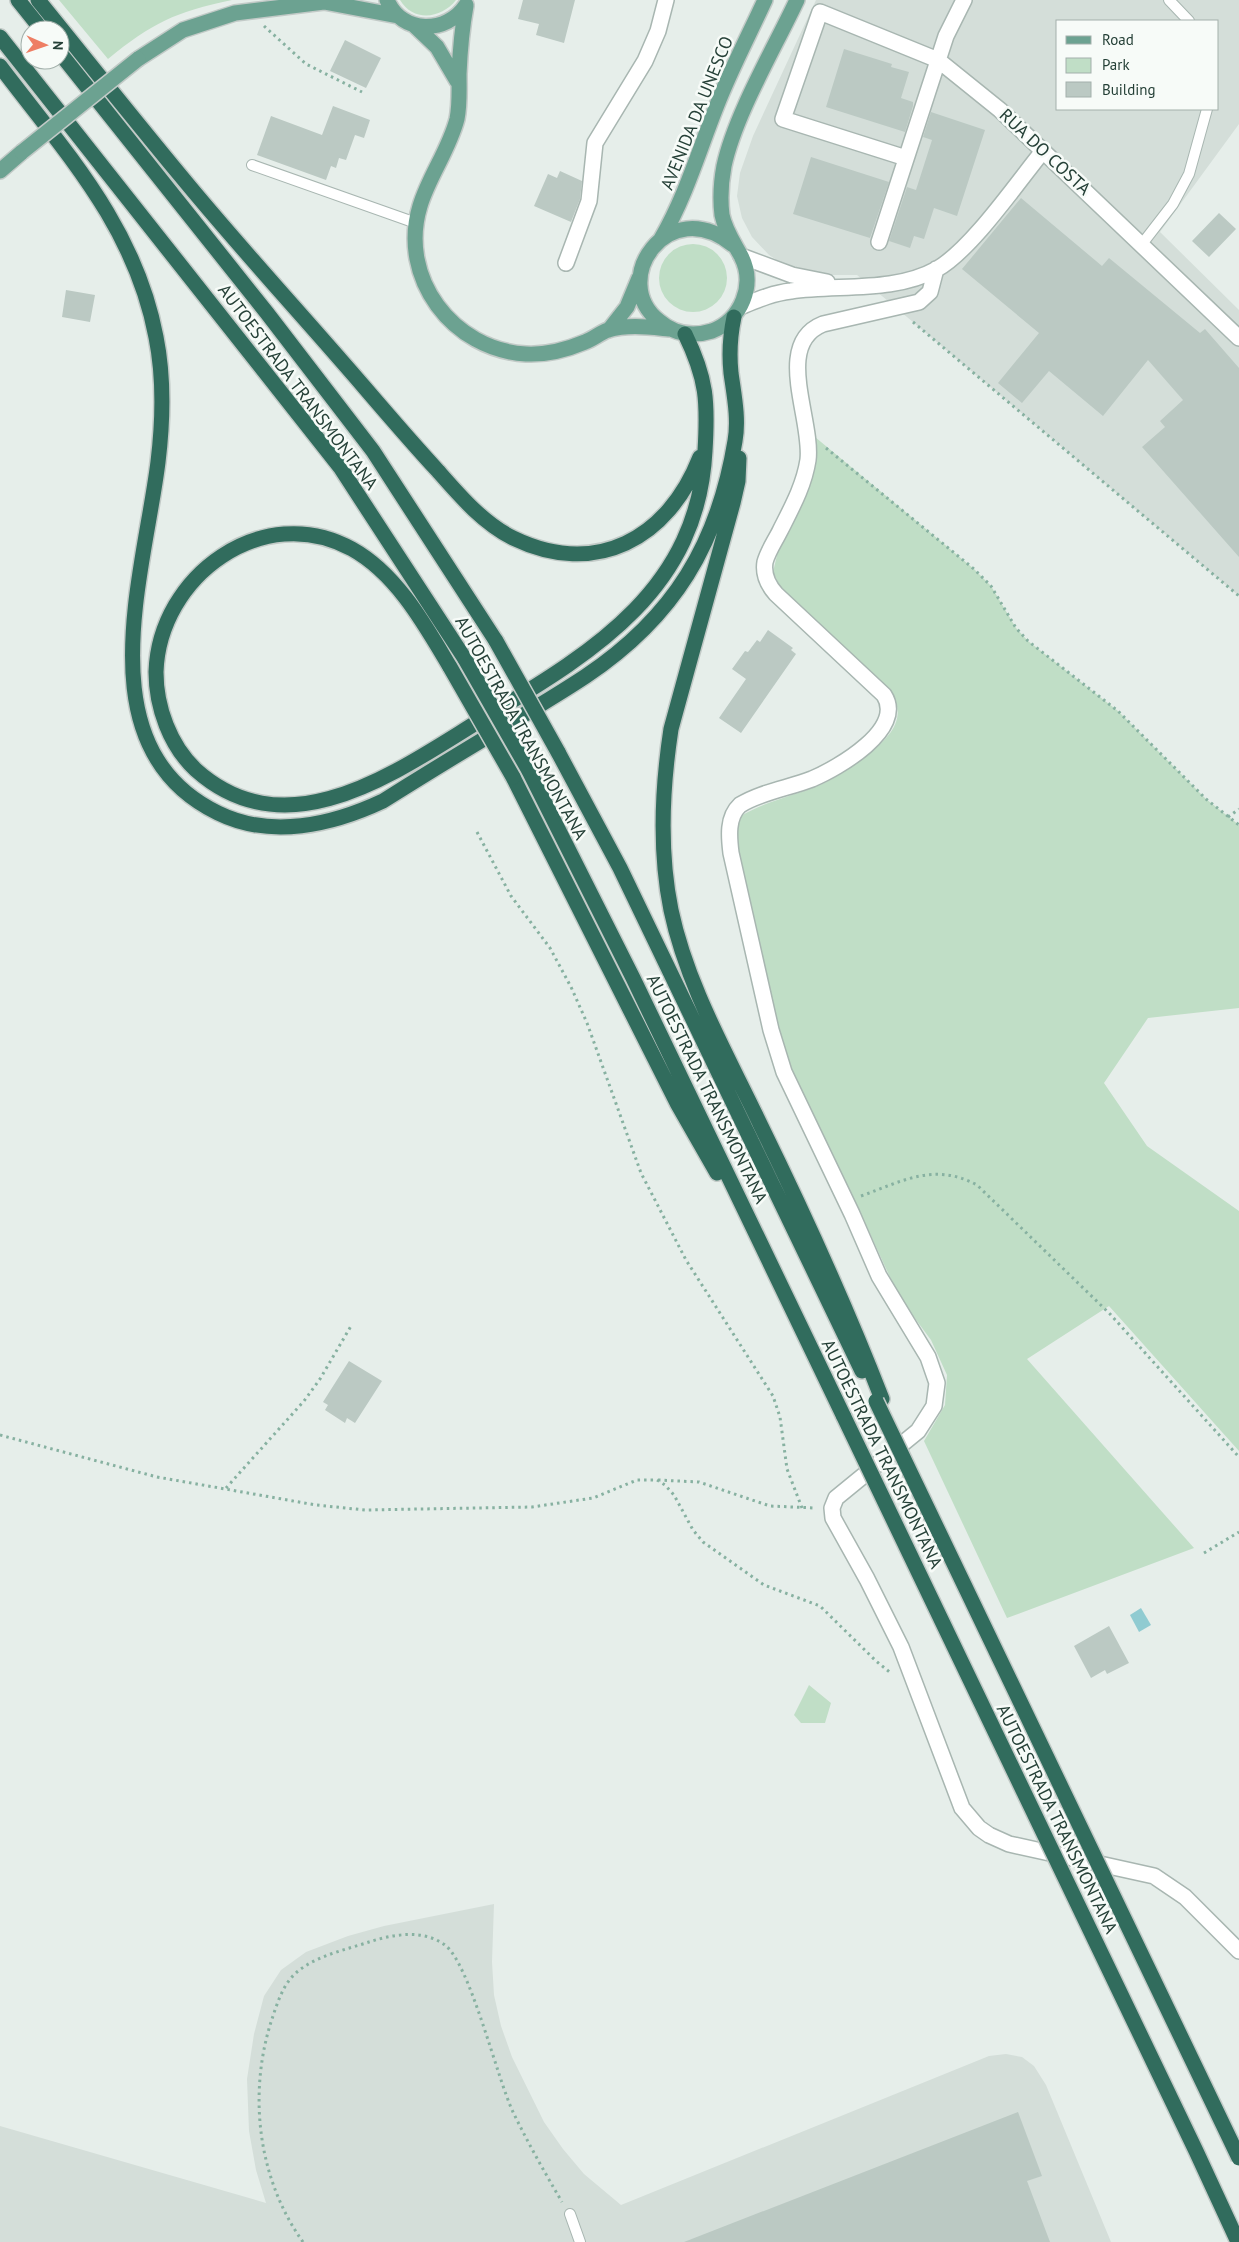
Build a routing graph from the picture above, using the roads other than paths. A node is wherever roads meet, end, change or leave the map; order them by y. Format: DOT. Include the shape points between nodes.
graph roads {
  1 [pos="18,0"];
  2 [pos="38,0"];
  3 [pos="388,0"];
  4 [pos="666,0"];
  5 [pos="765,0"];
  6 [pos="797,0"];
  7 [pos="964,0"];
  8 [pos="1169,0"];
  9 [pos="326,1"];
  10 [pos="467,3"];
  11 [pos="398,16"];
  12 [pos="34,20"];
  13 [pos="1188,20"];
  14 [pos="413,25"];
  15 [pos="0,37"];
  16 [pos="938,60"];
  17 [pos="0,66"];
  18 [pos="70,66"];
  19 [pos="459,85"];
  20 [pos="1207,110"];
  21 [pos="1043,151"];
  22 [pos="906,158"];
  23 [pos="252,165"];
  24 [pos="0,171"];
  25 [pos="416,223"];
  26 [pos="661,239"];
  27 [pos="879,242"];
  28 [pos="1142,244"];
  29 [pos="737,251"];
  30 [pos="566,263"];
  31 [pos="936,269"];
  32 [pos="641,273"];
  33 [pos="848,286"];
  34 [pos="737,312"];
  35 [pos="609,330"];
  36 [pos="678,332"];
  37 [pos="1239,338"];
  38 [pos="706,431"];
  39 [pos="736,439"];
  40 [pos="758,1238"];
  41 [pos="879,1400"];
  42 [pos="1239,1951"];
  43 [pos="1239,2158"];
  44 [pos="570,2214"];
  45 [pos="580,2242"];
  46 [pos="1238,2242"];
  1 -- 12 [label="highway"];
  2 -- 38 [label="highway" via="181,176 412,442 471,507 500,530 533,547 556,553 596,552 630,542 660,522 682,496 701,456"];
  3 -- 11 [label="main road"];
  4 -- 30 [label="street" via="646,62 595,143 589,202"];
  5 -- 26 [label="main road, AVENIDA DA UNESCO" via="718,103 676,214"];
  6 -- 29 [label="main road" via="749,101 725,164 721,185 722,216"];
  7 -- 16 [label="street" via="951,23"];
  8 -- 13 [label="lane"];
  9 -- 11 [label="main road"];
  9 -- 24 [label="main road, bridge" via="248,12 183,30 138,59"];
  10 -- 14 [label="main road" via="460,14 439,26"];
  10 -- 19 [label="main road" via="460,46"];
  11 -- 14 [label="main road"];
  14 -- 19 [label="main road" via="437,46"];
  15 -- 40 [label="highway, AUTOESTRADA TRANSMONTANA, bridge" via="340,467 465,659 528,769"];
  16 -- 21 [label="street, RUA DO COSTA" via="977,90"];
  16 -- 22 [label="street"];
  16 -- 22 [label="street, RUA DO COSTA" via="820,12 783,119"];
  17 -- 39 [label="highway" via="103,204 127,245 144,289 156,339 161,413 158,461 136,599 133,686 141,725 157,759 180,789 209,809 241,822 279,827 317,824 350,815 383,801 586,676 639,634 670,600 694,566 717,516"];
  18 -- 41 [label="highway, AUTOESTRADA TRANSMONTANA, bridge" via="374,451 496,641 620,868"];
  19 -- 25 [label="main road" via="454,130 423,198"];
  20 -- 28 [label="lane" via="1189,174 1173,204"];
  21 -- 28 [label="street, RUA DO COSTA"];
  21 -- 31 [label="street" via="969,241"];
  22 -- 27 [label="street"];
  23 -- 25 [label="lane"];
  25 -- 35 [label="main road" via="417,254 424,282 443,314 468,337 501,350 534,354 566,349"];
  26 -- 29 [label="main road" via="674,231 690,228 714,232"];
  26 -- 32 [label="main road" via="644,260"];
  28 -- 37 [label="street, RUA DO COSTA"];
  29 -- 33 [label="street" via="792,275"];
  29 -- 34 [label="main road" via="746,269 747,283"];
  31 -- 33 [label="street" via="899,281"];
  31 -- 42 [label="street" via="926,298 897,308 832,321 815,327 802,341 796,360 809,452 795,501 768,556 766,576 771,588 884,695 888,703 885,725 841,763 813,779 740,805 734,814 730,837 778,1056 887,1292 931,1362 937,1390 934,1406 918,1431 834,1500 834,1523 872,1588 916,1682 962,1808 979,1828 1009,1844 1154,1876 1175,1888"];
  32 -- 35 [label="main road" via="627,307"];
  32 -- 36 [label="main road" via="641,290 647,307 657,320"];
  33 -- 34 [label="street" via="782,292"];
  34 -- 36 [label="main road" via="720,328 703,334"];
  34 -- 39 [label="highway" via="730,339"];
  35 -- 36 [label="main road" via="643,326"];
  36 -- 38 [label="highway" via="703,377 708,414"];
  38 -- 40 [label="highway, bridge" via="703,484 692,521 665,573 630,615 608,636 552,677 411,762 366,786 305,804 258,801 224,789 189,762 171,736 160,704 156,673 158,653 174,605 196,575 221,556 243,545 268,537 315,536 342,544 382,570 406,599 450,667 513,777 685,1118"];
  39 -- 41 [label="highway" via="739,462 736,491 674,710 668,746 663,830 668,892 682,950 704,1007 825,1259"];
  40 -- 46 [label="highway, AUTOESTRADA TRANSMONTANA, bridge"];
  41 -- 43 [label="highway, AUTOESTRADA TRANSMONTANA, bridge" via="910,1472"];
  44 -- 45 [label="lane"];
}
